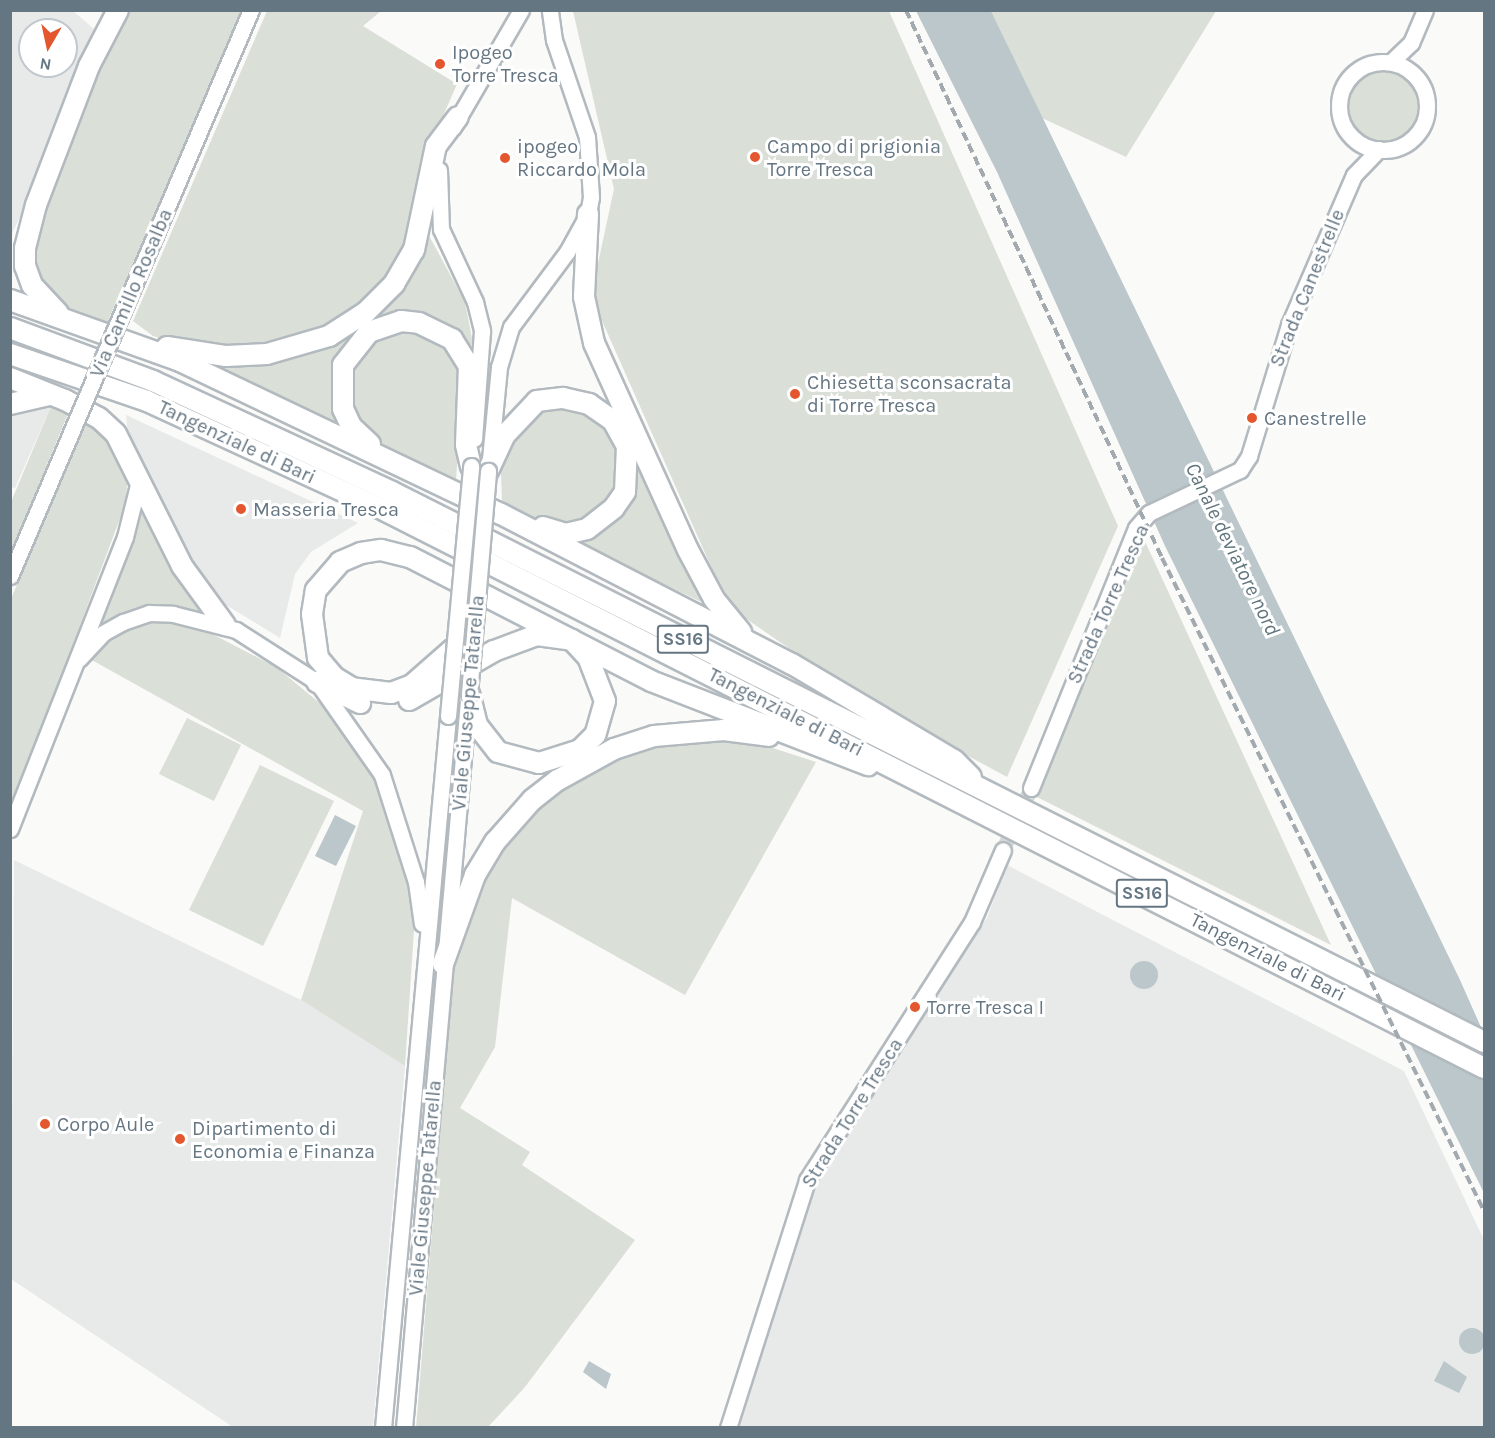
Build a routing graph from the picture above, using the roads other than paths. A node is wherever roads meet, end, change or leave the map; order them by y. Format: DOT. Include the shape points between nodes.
graph roads {
  1 [pos="118,10"];
  2 [pos="251,10"];
  3 [pos="521,10"];
  4 [pos="550,10"];
  5 [pos="1425,10"];
  6 [pos="1411,43"];
  7 [pos="1391,62"];
  8 [pos="1415,76"];
  9 [pos="458,117"];
  10 [pos="1353,138"];
  11 [pos="1379,149"];
  12 [pos="1354,175"];
  13 [pos="36,205"];
  14 [pos="588,213"];
  15 [pos="10,245"];
  16 [pos="10,300"];
  17 [pos="62,316"];
  18 [pos="10,328"];
  19 [pos="131,341"];
  20 [pos="10,354"];
  21 [pos="10,378"];
  22 [pos="52,394"];
  23 [pos="10,404"];
  24 [pos="405,466"];
  25 [pos="480,468"];
  26 [pos="1240,470"];
  27 [pos="139,481"];
  28 [pos="501,514"];
  29 [pos="10,576"];
  30 [pos="225,626"];
  31 [pos="572,640"];
  32 [pos="752,642"];
  33 [pos="453,649"];
  34 [pos="79,659"];
  35 [pos="317,682"];
  36 [pos="469,694"];
  37 [pos="814,746"];
  38 [pos="921,780"];
  39 [pos="1031,788"];
  40 [pos="986,791"];
  41 [pos="15,814"];
  42 [pos="10,829"];
  43 [pos="1003,850"];
  44 [pos="426,949"];
  45 [pos="443,964"];
  46 [pos="1425,1038"];
  47 [pos="1485,1042"];
  48 [pos="1485,1068"];
  49 [pos="1485,1083"];
  50 [pos="383,1428"];
  51 [pos="404,1428"];
  52 [pos="728,1428"];
  1 -- 13 [label="highway" via="89,66"];
  2 -- 29 [label="main road, Via Camillo Rosalba, bridge"];
  3 -- 9 [label="main road, Viale Giuseppe Tatarella"];
  4 -- 14 [label="main road, Viale Giuseppe Tatarella" via="554,40 587,137 592,175"];
  5 -- 6 [label="main road"];
  6 -- 7 [label="main road"];
  6 -- 8 [label="main road"];
  7 -- 8 [label="main road"];
  7 -- 10 [label="main road" via="1360,68 1345,83 1339,106"];
  8 -- 11 [label="main road" via="1426,96 1423,124 1403,145"];
  9 -- 19 [label="highway" via="436,146 426,210 414,250 394,284 352,323 311,343 247,356"];
  9 -- 25 [label="main road, Viale Giuseppe Tatarella" via="441,159 437,212 482,331"];
  10 -- 11 [label="main road"];
  10 -- 12 [label="main road, Strada Canestrelle"];
  11 -- 12 [label="main road, Strada Canestrelle"];
  12 -- 26 [label="main road, Strada Canestrelle" via="1280,346 1256,439"];
  13 -- 15 [label="highway"];
  13 -- 17 [label="highway" via="25,266 33,285"];
  14 -- 25 [label="main road, Viale Giuseppe Tatarella" via="567,252 511,327"];
  14 -- 32 [label="highway" via="584,297 594,343 704,580"];
  16 -- 17 [label="highway"];
  17 -- 19 [label="highway"];
  18 -- 40 [label="highway, Tangenziale di Bari / SS16" via="153,381 392,492"];
  19 -- 24 [label="highway"];
  20 -- 38 [label="highway, Tangenziale di Bari / SS16" via="147,400 386,511"];
  21 -- 22 [label="highway"];
  22 -- 23 [label="highway"];
  22 -- 27 [label="highway" via="99,418 116,434"];
  24 -- 25 [label="highway" via="363,440 351,426 339,394 343,365 359,341 383,325 400,321 437,329 452,339 465,359 471,384 466,445"];
  24 -- 28 [label="highway"];
  25 -- 28 [label="highway" via="537,401 563,398 589,404 613,421 627,446 625,492 603,521 566,534"];
  25 -- 33 [label="main road, Viale Giuseppe Tatarella, bridge"];
  25 -- 36 [label="main road, Viale Giuseppe Tatarella, bridge"];
  26 -- 39 [label="main road, Strada Torre Tresca" via="1149,513 1136,528"];
  27 -- 30 [label="highway" via="182,566"];
  27 -- 34 [label="main road" via="125,537"];
  28 -- 32 [label="highway"];
  30 -- 34 [label="main road" via="149,614 103,633"];
  30 -- 35 [label="main road"];
  31 -- 33 [label="highway, SS16" via="410,558 381,550 340,562 316,590 312,614 318,657 334,677 352,688 391,693 412,685"];
  31 -- 35 [label="highway" via="537,635 514,641 394,705 350,700"];
  31 -- 36 [label="highway" via="588,657 605,701 595,735 579,750 539,763 498,752 477,725"];
  31 -- 37 [label="highway, SS16" via="651,681"];
  32 -- 40 [label="highway" via="954,760"];
  33 -- 44 [label="main road, Viale Giuseppe Tatarella, bridge"];
  34 -- 41 [label="main road"];
  35 -- 44 [label="main road" via="363,743 393,803 416,882"];
  36 -- 45 [label="main road, Viale Giuseppe Tatarella"];
  37 -- 38 [label="highway, SS16"];
  37 -- 45 [label="highway" via="743,732 691,731 654,736 584,764 532,801 495,842 475,875"];
  38 -- 46 [label="highway, Tangenziale di Bari / SS16"];
  40 -- 47 [label="highway, Tangenziale di Bari / SS16"];
  41 -- 42 [label="main road"];
  43 -- 52 [label="main road, Strada Torre Tresca" via="972,922 807,1180"];
  44 -- 50 [label="main road, Viale Giuseppe Tatarella"];
  45 -- 51 [label="main road, Viale Giuseppe Tatarella"];
  46 -- 48 [label="highway, Tangenziale di Bari / SS16"];
  46 -- 49 [label="highway" via="1460,1070"];
}
